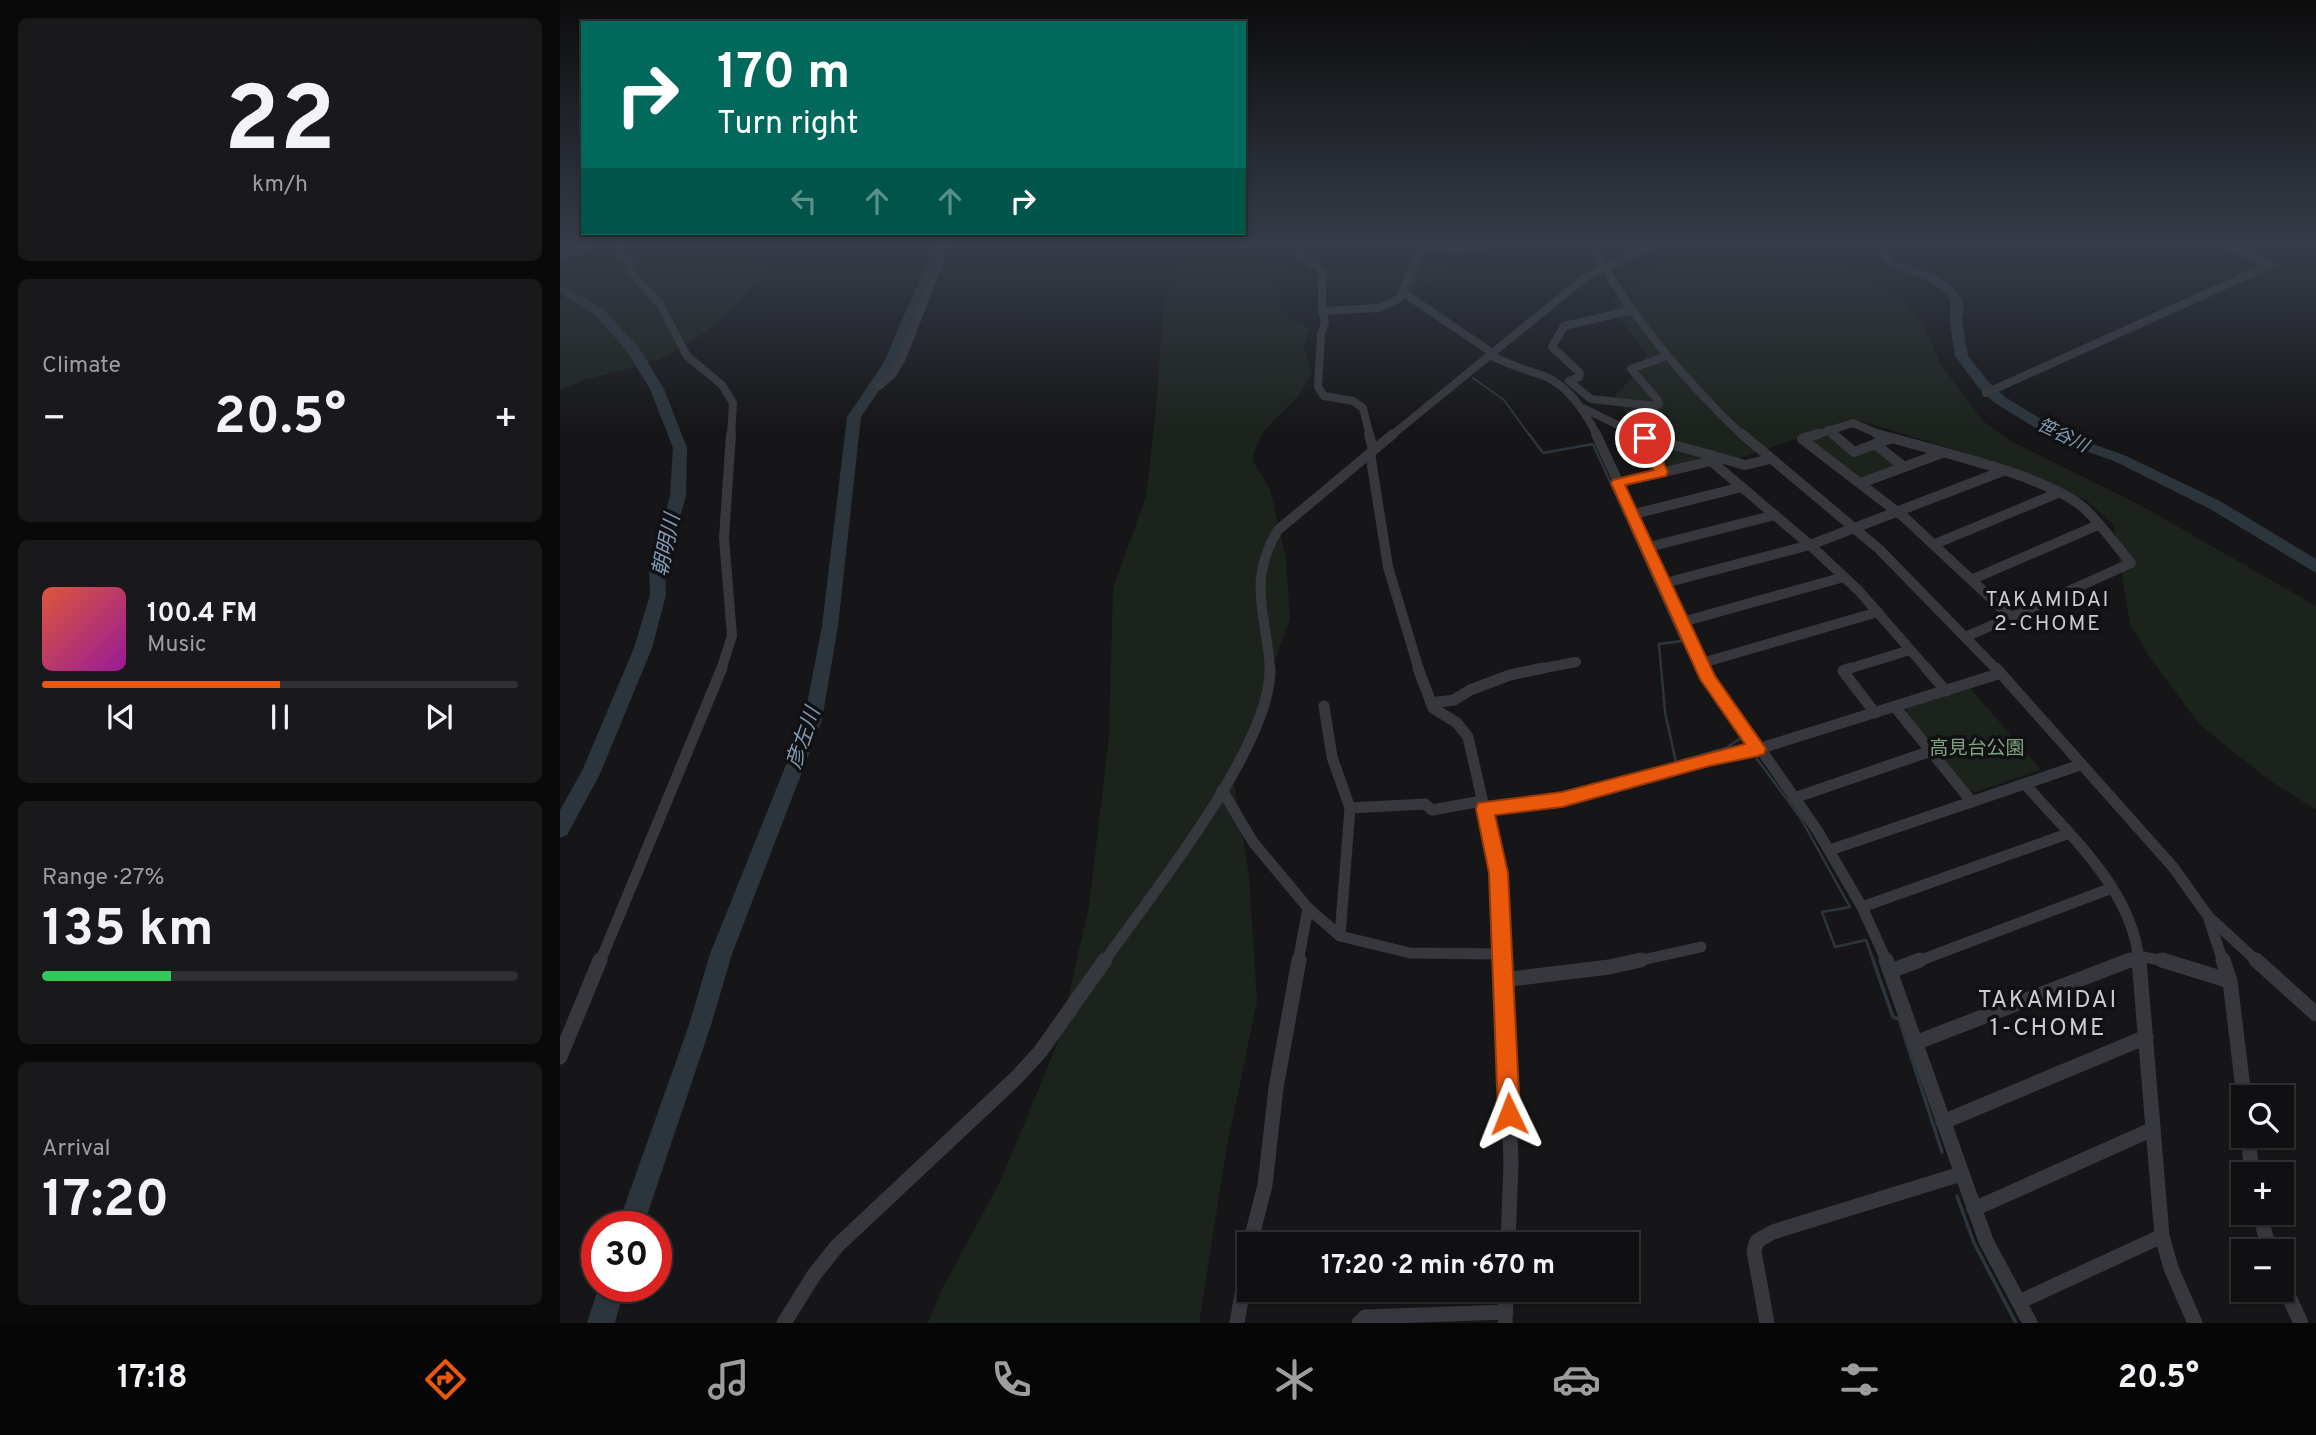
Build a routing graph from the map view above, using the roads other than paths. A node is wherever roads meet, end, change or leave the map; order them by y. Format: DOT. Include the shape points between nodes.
graph roads {
  1 [pos="662,308"];
  2 [pos="922,308"];
  3 [pos="1322,308"];
  4 [pos="1379,308"];
  5 [pos="1425,308"];
  6 [pos="1547,308"];
  7 [pos="1627,308"];
  8 [pos="2174,308"];
  9 [pos="1322,311"];
  10 [pos="1629,311"];
  11 [pos="1490,353"];
  12 [pos="1667,356"];
  13 [pos="879,386"];
  14 [pos="1990,391"];
  15 [pos="1585,409"];
  16 [pos="1828,430"];
  17 [pos="1645,438"];
  18 [pos="1892,438"];
  19 [pos="1875,444"];
  20 [pos="1371,452"];
  21 [pos="1942,453"];
  22 [pos="1711,458"];
  23 [pos="1770,459"];
  24 [pos="1903,467"];
  25 [pos="2003,471"];
  26 [pos="1661,472"];
  27 [pos="1618,483"];
  28 [pos="1861,483"];
  29 [pos="1742,487"];
  30 [pos="2058,494"];
  31 [pos="1898,513"];
  32 [pos="1634,514"];
  33 [pos="1775,515"];
  34 [pos="2098,525"];
  35 [pos="1855,529"];
  36 [pos="1935,544"];
  37 [pos="1810,545"];
  38 [pos="1650,547"];
  39 [pos="1844,577"];
  40 [pos="1973,579"];
  41 [pos="1665,583"];
  42 [pos="1878,612"];
  43 [pos="2011,617"];
  44 [pos="1682,622"];
  45 [pos="1965,637"];
  46 [pos="1910,650"];
  47 [pos="1576,662"];
  48 [pos="1702,663"];
  49 [pos="1998,674"];
  50 [pos="1946,691"];
  51 [pos="1454,700"];
  52 [pos="1431,703"];
  53 [pos="1324,706"];
  54 [pos="1895,707"];
  55 [pos="1875,713"];
  56 [pos="1457,723"];
  57 [pos="1758,749"];
  58 [pos="1931,751"];
  59 [pos="2080,765"];
  60 [pos="2025,784"];
  61 [pos="1222,790"];
  62 [pos="1794,797"];
  63 [pos="1972,802"];
  64 [pos="1484,805"];
  65 [pos="1350,808"];
  66 [pos="2067,834"];
  67 [pos="1830,850"];
  68 [pos="2112,888"];
  69 [pos="1862,907"];
  70 [pos="1308,908"];
  71 [pos="2208,916"];
  72 [pos="1340,936"];
  73 [pos="1701,947"];
  74 [pos="1503,954"];
  75 [pos="2140,956"];
  76 [pos="1891,971"];
  77 [pos="1503,980"];
  78 [pos="2230,981"];
  79 [pos="2316,1014"];
  80 [pos="2146,1037"];
  81 [pos="1915,1043"];
  82 [pos="560,1057"];
  83 [pos="2243,1085"];
  84 [pos="1943,1122"];
  85 [pos="2154,1129"];
  86 [pos="1961,1174"];
  87 [pos="1974,1209"];
  88 [pos="1253,1232"];
  89 [pos="1508,1232"];
  90 [pos="2162,1236"];
  91 [pos="1241,1302"];
  92 [pos="2019,1302"];
  93 [pos="2291,1302"];
  94 [pos="1505,1317"];
  95 [pos="784,1323"];
  96 [pos="1237,1323"];
  97 [pos="1359,1323"];
  98 [pos="1767,1323"];
  99 [pos="2030,1323"];
  100 [pos="2195,1323"];
  101 [pos="2301,1323"];
  1 -- 82 [label="street" via="687,356 722,385 733,403 724,538 732,636"];
  2 -- 13 [label="street" via="902,358"];
  3 -- 9 [label="street"];
  4 -- 9 [label="street"];
  5 -- 11 [label="street"];
  6 -- 11 [label="street"];
  7 -- 10 [label="street"];
  8 -- 14 [label="street"];
  9 -- 20 [label="street" via="1325,323 1318,387 1324,397 1353,401 1363,408"];
  10 -- 12 [label="street"];
  10 -- 12 [label="street" via="1564,326 1552,347 1580,373 1569,382 1591,399 1656,405 1657,399 1632,367"];
  11 -- 15 [label="street" via="1505,364 1548,377"];
  11 -- 20 [label="street"];
  12 -- 23 [label="street"];
  15 -- 17 [label="street"];
  15 -- 27 [label="street"];
  16 -- 18 [label="street" via="1853,423"];
  16 -- 19 [label="street" via="1854,452"];
  16 -- 28 [label="street" via="1802,439"];
  17 -- 22 [label="street"];
  17 -- 26 [label="street"];
  18 -- 19 [label="street"];
  18 -- 21 [label="street"];
  19 -- 24 [label="street"];
  20 -- 52 [label="street" via="1388,567"];
  20 -- 61 [label="street" via="1270,540 1258,576 1269,658 1268,692"];
  21 -- 24 [label="street"];
  21 -- 25 [label="street"];
  22 -- 23 [label="street" via="1745,465"];
  22 -- 26 [label="street"];
  22 -- 29 [label="street"];
  23 -- 35 [label="street"];
  24 -- 28 [label="street"];
  25 -- 30 [label="street"];
  25 -- 31 [label="street"];
  26 -- 27 [label="street"];
  27 -- 32 [label="street"];
  28 -- 31 [label="street"];
  29 -- 32 [label="street"];
  29 -- 33 [label="street"];
  30 -- 34 [label="street" via="2084,508"];
  30 -- 36 [label="street"];
  31 -- 35 [label="street"];
  31 -- 36 [label="street"];
  32 -- 38 [label="street"];
  33 -- 37 [label="street"];
  33 -- 38 [label="street"];
  34 -- 40 [label="street"];
  34 -- 43 [label="street" via="2131,563"];
  35 -- 37 [label="street"];
  35 -- 45 [label="street"];
  36 -- 40 [label="street"];
  37 -- 39 [label="street"];
  37 -- 41 [label="street"];
  38 -- 41 [label="street"];
  39 -- 42 [label="street"];
  39 -- 44 [label="street"];
  40 -- 43 [label="street"];
  41 -- 44 [label="street"];
  42 -- 46 [label="street"];
  42 -- 48 [label="street"];
  43 -- 45 [label="street"];
  44 -- 48 [label="street"];
  45 -- 49 [label="street"];
  46 -- 50 [label="street"];
  46 -- 55 [label="street" via="1843,671"];
  47 -- 51 [label="street" via="1510,676"];
  48 -- 57 [label="street"];
  49 -- 50 [label="street"];
  49 -- 59 [label="street"];
  50 -- 54 [label="street"];
  51 -- 52 [label="street"];
  51 -- 56 [label="street"];
  52 -- 56 [label="street"];
  53 -- 65 [label="street" via="1332,757"];
  54 -- 55 [label="street"];
  54 -- 58 [label="street"];
  55 -- 57 [label="street"];
  56 -- 64 [label="street" via="1468,737"];
  57 -- 62 [label="street"];
  57 -- 64 [label="street" via="1562,800"];
  58 -- 62 [label="street"];
  58 -- 63 [label="street"];
  59 -- 60 [label="street"];
  59 -- 71 [label="street" via="2173,867"];
  60 -- 63 [label="street"];
  60 -- 66 [label="street"];
  61 -- 70 [label="street" via="1253,842"];
  61 -- 95 [label="street" via="1040,1052 837,1245"];
  62 -- 67 [label="street"];
  63 -- 67 [label="street"];
  64 -- 65 [label="street" via="1432,810 1425,804"];
  64 -- 74 [label="street" via="1499,873"];
  65 -- 72 [label="street"];
  66 -- 68 [label="street"];
  66 -- 69 [label="street"];
  67 -- 69 [label="street"];
  68 -- 75 [label="street" via="2133,924"];
  68 -- 76 [label="street"];
  69 -- 76 [label="street"];
  70 -- 72 [label="street"];
  70 -- 88 [label="street" via="1276,1088 1265,1185"];
  71 -- 78 [label="street"];
  71 -- 79 [label="street"];
  72 -- 74 [label="street" via="1410,953"];
  73 -- 77 [label="street" via="1609,967"];
  74 -- 77 [label="street"];
  75 -- 78 [label="street"];
  75 -- 80 [label="street"];
  75 -- 81 [label="street"];
  76 -- 81 [label="street"];
  77 -- 89 [label="street" via="1511,1162"];
  78 -- 83 [label="street"];
  80 -- 84 [label="street"];
  80 -- 85 [label="street"];
  81 -- 84 [label="street"];
  84 -- 86 [label="street"];
  85 -- 87 [label="street"];
  85 -- 90 [label="street"];
  86 -- 87 [label="street"];
  86 -- 98 [label="street" via="1773,1232 1757,1241 1754,1251"];
  87 -- 92 [label="street"];
  90 -- 92 [label="street"];
  90 -- 100 [label="street"];
  91 -- 96 [label="street"];
  92 -- 99 [label="street"];
  93 -- 101 [label="street"];
  94 -- 97 [label="street" via="1365,1317"];
}
